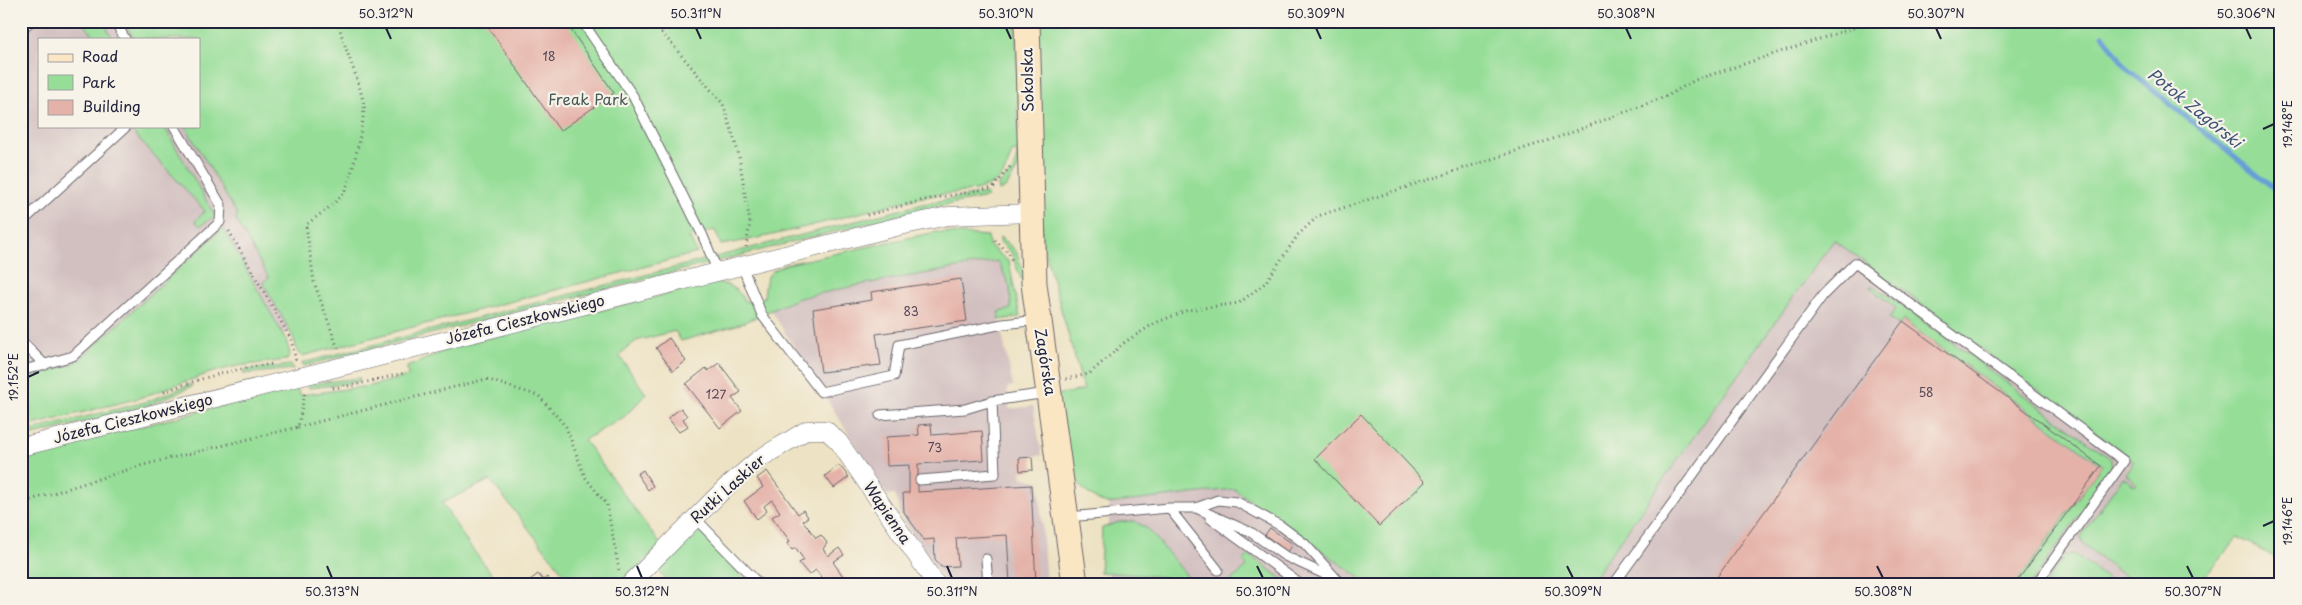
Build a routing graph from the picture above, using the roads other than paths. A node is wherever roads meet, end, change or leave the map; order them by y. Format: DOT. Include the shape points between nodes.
graph roads {
  1 [pos="31,21"];
  2 [pos="115,21"];
  3 [pos="582,21"];
  4 [pos="1027,21"];
  5 [pos="21,30"];
  6 [pos="124,38"];
  7 [pos="125,128"];
  8 [pos="175,128"];
  9 [pos="1030,139"];
  10 [pos="1033,213"];
  11 [pos="21,223"];
  12 [pos="742,266"];
  13 [pos="718,272"];
  14 [pos="1038,320"];
  15 [pos="21,341"];
  16 [pos="45,365"];
  17 [pos="21,371"];
  18 [pos="1049,387"];
  19 [pos="992,401"];
  20 [pos="880,415"];
  21 [pos="839,442"];
  22 [pos="21,447"];
  23 [pos="920,480"];
  24 [pos="1169,508"];
  25 [pos="1196,508"];
  26 [pos="1067,517"];
  27 [pos="695,518"];
  28 [pos="986,559"];
  29 [pos="1218,570"];
  30 [pos="625,579"];
  31 [pos="1342,583"];
  32 [pos="759,584"];
  33 [pos="936,584"];
  34 [pos="988,584"];
  35 [pos="1075,584"];
  36 [pos="1300,584"];
  37 [pos="1614,584"];
  38 [pos="2036,584"];
  1 -- 5 [label="lane"];
  2 -- 6 [label="lane"];
  3 -- 13 [label="lane" via="633,96"];
  4 -- 9 [label="street, Sokolska"];
  7 -- 11 [label="lane"];
  8 -- 16 [label="lane" via="221,205 220,222 73,356"];
  9 -- 10 [label="street, Zagórska"];
  10 -- 12 [label="street, Józefa Cieszkowskiego" via="948,216"];
  10 -- 14 [label="street, Zagórska"];
  12 -- 13 [label="street, Józefa Cieszkowskiego"];
  12 -- 14 [label="lane" via="762,316 821,392 894,376 900,346 1003,324"];
  13 -- 22 [label="street, Józefa Cieszkowskiego"];
  14 -- 18 [label="street, Zagórska"];
  15 -- 16 [label="lane"];
  16 -- 17 [label="lane"];
  18 -- 19 [label="lane"];
  18 -- 26 [label="street, Zagórska"];
  19 -- 20 [label="lane" via="965,409"];
  19 -- 23 [label="lane" via="995,474"];
  21 -- 27 [label="street, Rutki Laskier" via="826,430 807,430 759,459"];
  21 -- 33 [label="street, Wapienna"];
  24 -- 25 [label="lane"];
  24 -- 26 [label="lane"];
  24 -- 29 [label="lane"];
  25 -- 31 [label="lane" via="1252,533 1285,556"];
  25 -- 31 [label="lane" via="1218,500 1237,502 1281,526 1304,544"];
  25 -- 36 [label="lane"];
  26 -- 35 [label="street, Zagórska"];
  27 -- 30 [label="street, Rutki Laskier"];
  27 -- 32 [label="lane"];
  28 -- 34 [label="lane"];
  37 -- 38 [label="lane" via="1823,295 1855,263 2124,461"];
}
